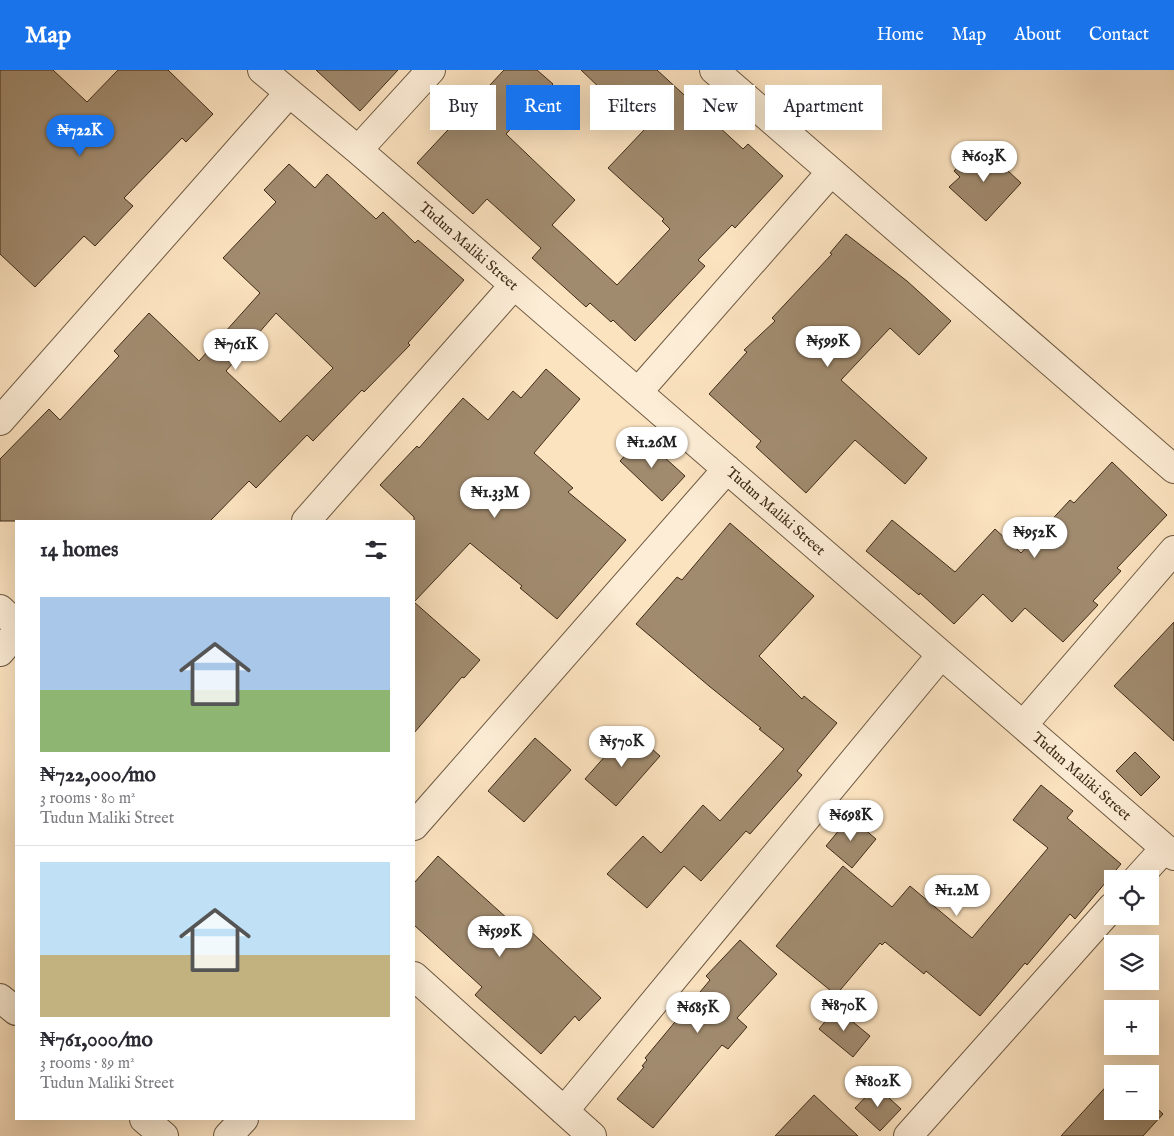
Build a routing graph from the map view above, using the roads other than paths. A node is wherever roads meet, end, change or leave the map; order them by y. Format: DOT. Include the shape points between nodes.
graph roads {
  1 [pos="262,70"];
  2 [pos="431,70"];
  3 [pos="714,70"];
  4 [pos="289,93"];
  5 [pos="358,150"];
  6 [pos="831,172"];
  7 [pos="514,285"];
  8 [pos="638,392"];
  9 [pos="0,421"];
  10 [pos="727,469"];
  11 [pos="1174,469"];
  12 [pos="307,520"];
  13 [pos="1174,550"];
  14 [pos="0,609"];
  15 [pos="15,623"];
  16 [pos="15,634"];
  17 [pos="0,652"];
  18 [pos="941,655"];
  19 [pos="1023,725"];
  20 [pos="415,825"];
  21 [pos="1169,852"];
  22 [pos="1148,870"];
  23 [pos="1104,916"];
  24 [pos="415,977"];
  25 [pos="0,998"];
  26 [pos="15,1010"];
  27 [pos="564,1111"];
  28 [pos="145,1120"];
  29 [pos="243,1120"];
  30 [pos="164,1136"];
  31 [pos="228,1136"];
  32 [pos="592,1136"];
  33 [pos="908,1136"];
  1 -- 4 [label="street, Tudun Maliki Street"];
  2 -- 5 [label="street"];
  3 -- 6 [label="street"];
  4 -- 5 [label="street, Tudun Maliki Street"];
  4 -- 9 [label="street"];
  5 -- 7 [label="street, Tudun Maliki Street"];
  6 -- 8 [label="street"];
  6 -- 11 [label="street"];
  7 -- 8 [label="street, Tudun Maliki Street"];
  7 -- 12 [label="street"];
  8 -- 10 [label="street, Tudun Maliki Street"];
  10 -- 18 [label="street, Tudun Maliki Street"];
  10 -- 20 [label="street"];
  13 -- 19 [label="street"];
  14 -- 15 [label="street"];
  16 -- 17 [label="street"];
  18 -- 19 [label="street, Tudun Maliki Street"];
  18 -- 27 [label="street"];
  19 -- 21 [label="street, Tudun Maliki Street"];
  21 -- 22 [label="street"];
  23 -- 33 [label="street"];
  24 -- 27 [label="street"];
  25 -- 26 [label="street"];
  27 -- 32 [label="street"];
  28 -- 30 [label="street"];
  29 -- 31 [label="street"];
}
